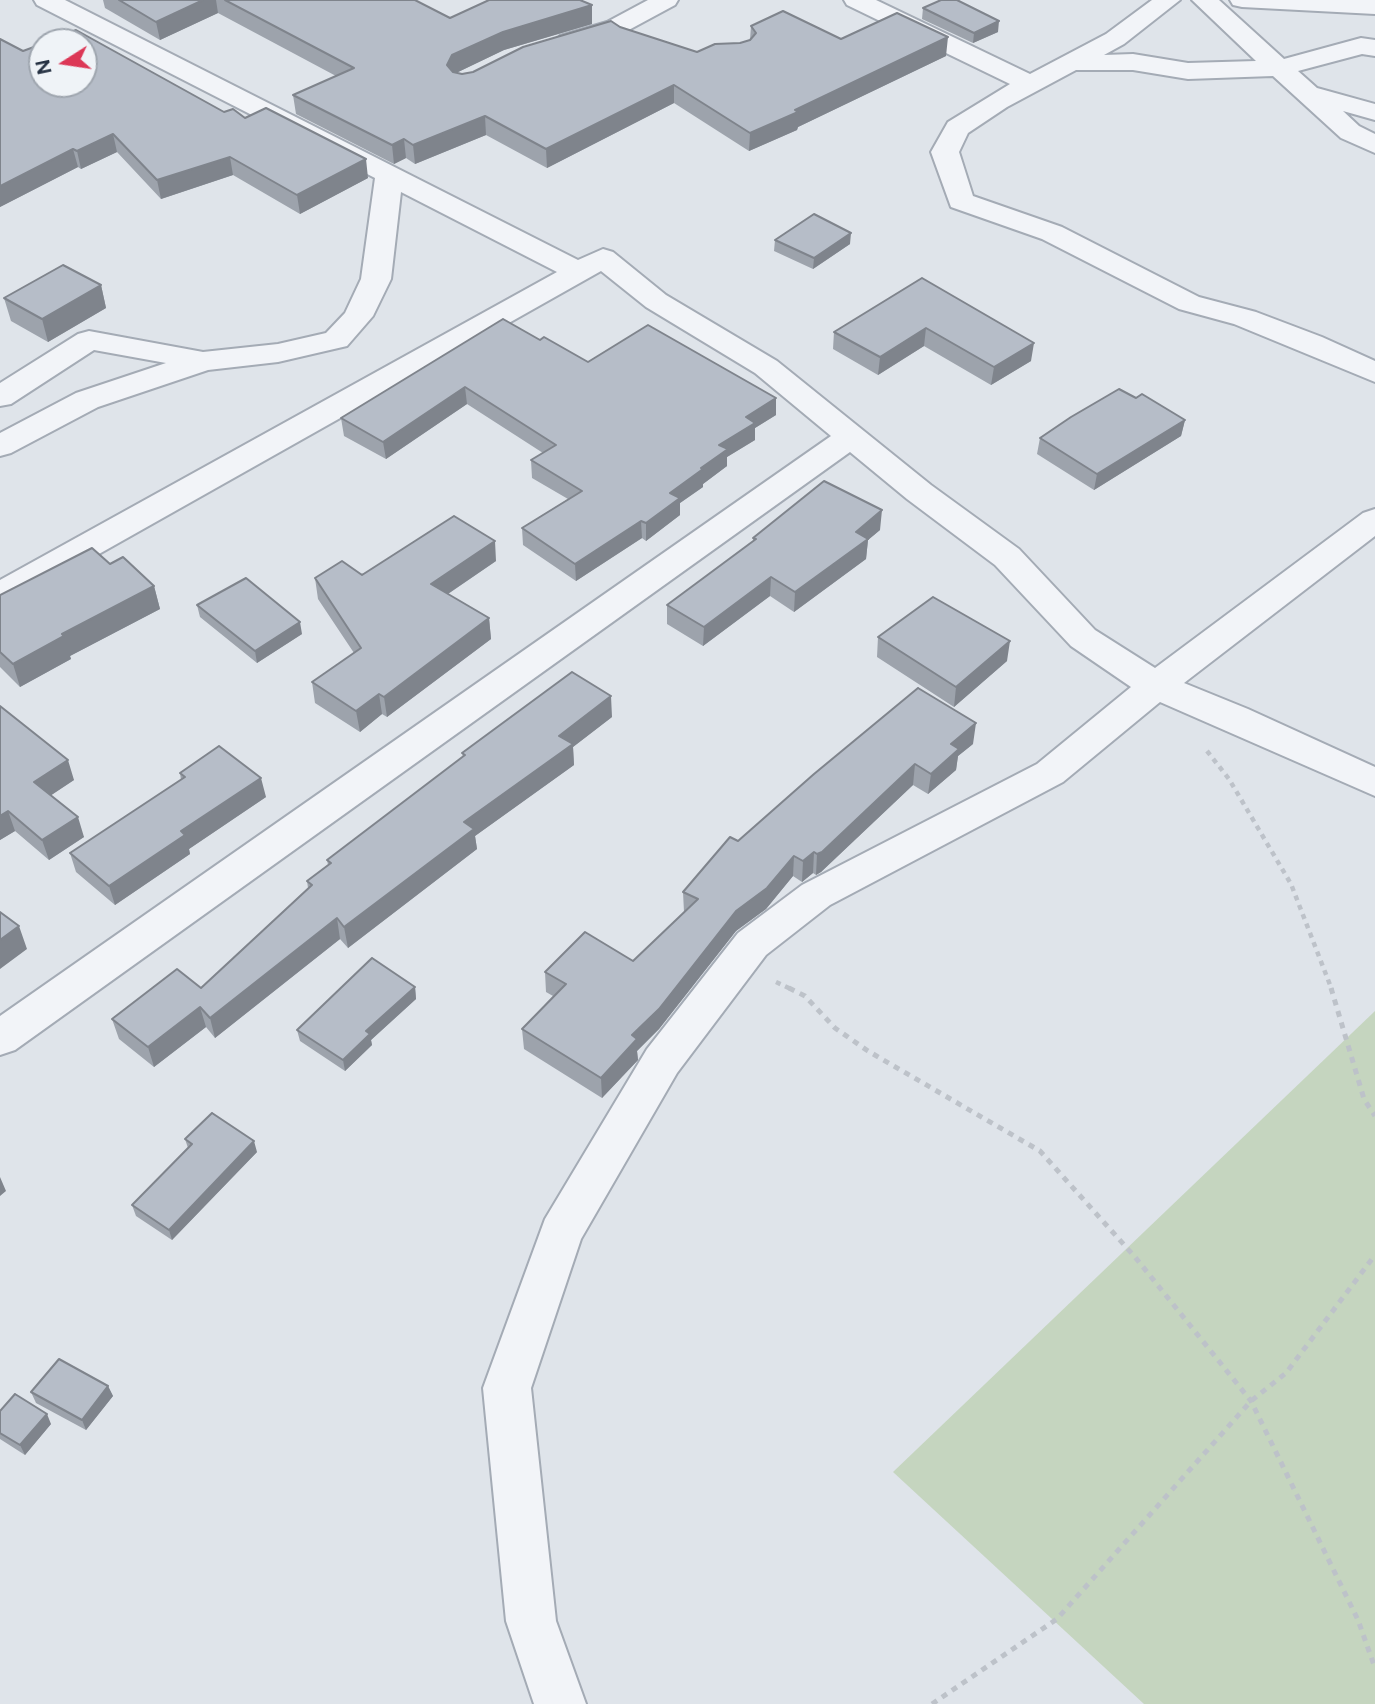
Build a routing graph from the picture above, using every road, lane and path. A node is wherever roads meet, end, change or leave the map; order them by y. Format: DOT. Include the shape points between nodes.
graph roads {
  1 [pos="46,0"];
  2 [pos="618,0"];
  3 [pos="666,0"];
  4 [pos="856,0"];
  5 [pos="1168,0"];
  6 [pos="1204,0"];
  7 [pos="1242,0"];
  8 [pos="1375,7"];
  9 [pos="616,27"];
  10 [pos="640,42"];
  11 [pos="552,47"];
  12 [pos="1375,48"];
  13 [pos="1070,63"];
  14 [pos="1280,68"];
  15 [pos="1031,84"];
  16 [pos="1305,92"];
  17 [pos="1375,113"];
  18 [pos="1375,145"];
  19 [pos="389,173"];
  20 [pos="579,272"];
  21 [pos="204,361"];
  22 [pos="1375,373"];
  23 [pos="0,397"];
  24 [pos="852,436"];
  25 [pos="0,446"];
  26 [pos="1375,520"];
  27 [pos="0,596"];
  28 [pos="1156,686"];
  29 [pos="1205,748"];
  30 [pos="1375,783"];
  31 [pos="738,962"];
  32 [pos="0,1038"];
  33 [pos="1375,1116"];
  34 [pos="1375,1255"];
  35 [pos="1251,1401"];
  36 [pos="1375,1668"];
  37 [pos="560,1704"];
  38 [pos="932,1704"];
  1 -- 19 [label="street"];
  2 -- 9 [label="street"];
  3 -- 9 [label="street"];
  4 -- 15 [label="street"];
  5 -- 13 [label="street" via="1115,39"];
  6 -- 14 [label="street"];
  7 -- 8 [label="street"];
  9 -- 10 [label="street"];
  9 -- 11 [label="street"];
  12 -- 14 [label="street" via="1361,46"];
  13 -- 14 [label="street" via="1133,62 1188,71"];
  13 -- 15 [label="street"];
  14 -- 16 [label="street"];
  15 -- 22 [label="street" via="957,128 945,152 961,201 1052,233 1189,303 1245,318"];
  16 -- 17 [label="street"];
  16 -- 18 [label="street" via="1350,132"];
  19 -- 20 [label="street"];
  19 -- 21 [label="street" via="376,279 358,316 336,340 278,353"];
  20 -- 24 [label="street" via="603,258 656,301 766,367"];
  20 -- 27 [label="street"];
  21 -- 23 [label="street" via="89,340"];
  21 -- 25 [label="street" via="87,400"];
  24 -- 28 [label="street" via="1007,556 1083,638"];
  24 -- 32 [label="street"];
  26 -- 28 [label="street"];
  28 -- 30 [label="street"];
  28 -- 31 [label="street" via="1050,773 816,895 752,944"];
  29 -- 33 [label="path" via="1230,779 1291,884 1333,993 1364,1099"];
  31 -- 35 [label="path" via="805,996 835,1028 868,1051 1040,1152 1135,1257"];
  31 -- 37 [label="street" via="662,1062 561,1233 507,1388 531,1621"];
  34 -- 35 [label="path" via="1286,1373"];
  35 -- 36 [label="path" via="1358,1620"];
  35 -- 38 [label="path" via="1057,1619"];
}
